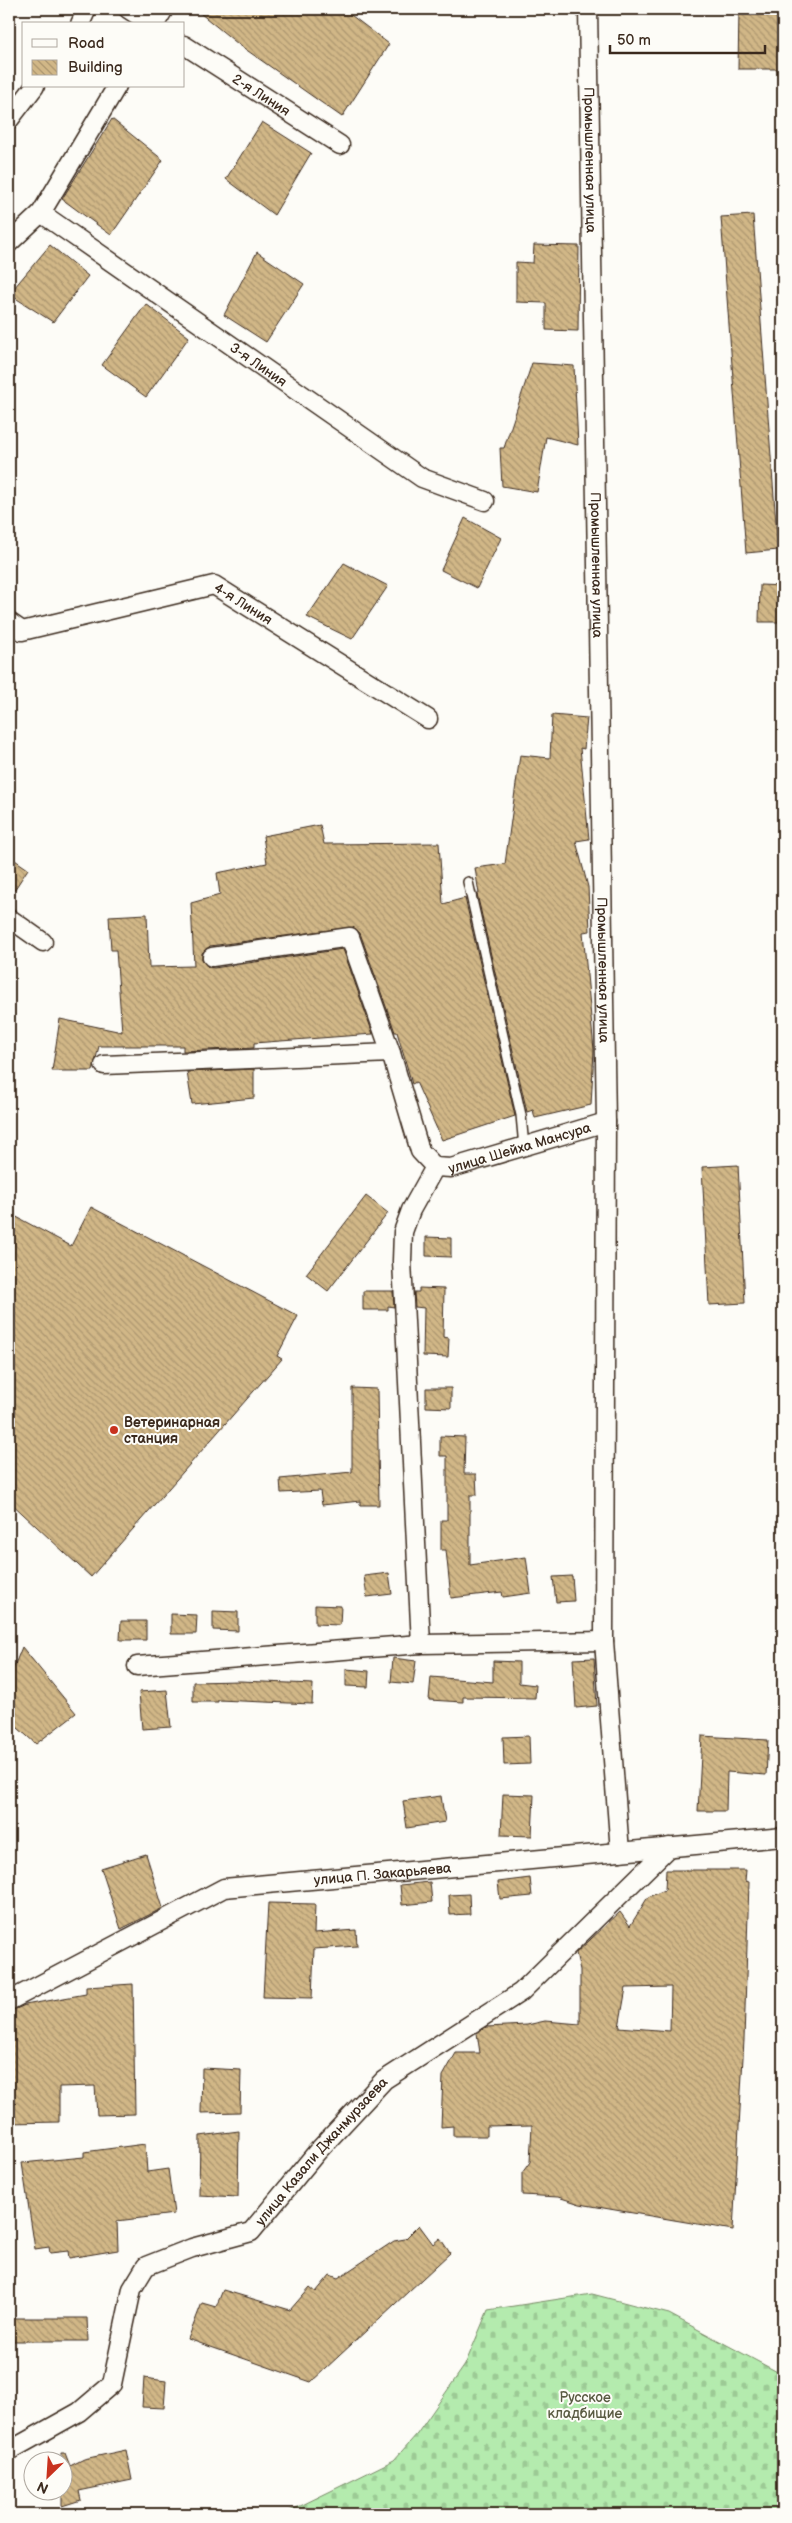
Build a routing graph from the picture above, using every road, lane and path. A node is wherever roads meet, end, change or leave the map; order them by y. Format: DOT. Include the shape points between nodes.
graph roads {
  1 [pos="87,9"];
  2 [pos="128,9"];
  3 [pos="164,9"];
  4 [pos="588,9"];
  5 [pos="81,22"];
  6 [pos="148,22"];
  7 [pos="156,22"];
  8 [pos="185,46"];
  9 [pos="33,88"];
  10 [pos="116,88"];
  11 [pos="9,120"];
  12 [pos="340,145"];
  13 [pos="41,213"];
  14 [pos="9,243"];
  15 [pos="484,502"];
  16 [pos="9,622"];
  17 [pos="428,719"];
  18 [pos="468,882"];
  19 [pos="9,918"];
  20 [pos="43,942"];
  21 [pos="212,956"];
  22 [pos="392,1053"];
  23 [pos="104,1065"];
  24 [pos="606,1122"];
  25 [pos="524,1147"];
  26 [pos="435,1167"];
  27 [pos="604,1641"];
  28 [pos="421,1644"];
  29 [pos="137,1666"];
  30 [pos="783,1837"];
  31 [pos="669,1848"];
  32 [pos="620,1852"];
  33 [pos="9,2001"];
  34 [pos="9,2451"];
  1 -- 5 [label="street"];
  2 -- 6 [label="street"];
  3 -- 7 [label="street"];
  4 -- 24 [label="street, Промышленная улица"];
  8 -- 12 [label="street, 2-я Линия"];
  9 -- 11 [label="street"];
  10 -- 13 [label="street"];
  13 -- 14 [label="street"];
  13 -- 15 [label="street, 3-я Линия" via="422,478"];
  16 -- 17 [label="street, 4-я Линия" via="22,631 214,585"];
  18 -- 25 [label="lane" via="520,1115"];
  19 -- 20 [label="street"];
  21 -- 22 [label="street, улица Шейха Мансура" via="350,937"];
  22 -- 23 [label="street"];
  22 -- 26 [label="street, улица Шейха Мансура" via="420,1151"];
  24 -- 25 [label="street, улица Шейха Мансура"];
  24 -- 27 [label="street, Промышленная улица"];
  25 -- 26 [label="street, улица Шейха Мансура" via="451,1168"];
  26 -- 28 [label="street" via="411,1210 403,1232 402,1262"];
  27 -- 28 [label="street"];
  27 -- 32 [label="street, Промышленная улица"];
  28 -- 29 [label="street"];
  30 -- 31 [label="street, улица П. Закарьяева"];
  31 -- 32 [label="street, улица П. Закарьяева"];
  31 -- 34 [label="street, улица Казали Джанмурзаева" via="521,1992 384,2080 317,2152 251,2232 192,2248 146,2266 132,2288 112,2384 79,2412"];
  32 -- 33 [label="street, улица П. Закарьяева" via="224,1888"];
}
